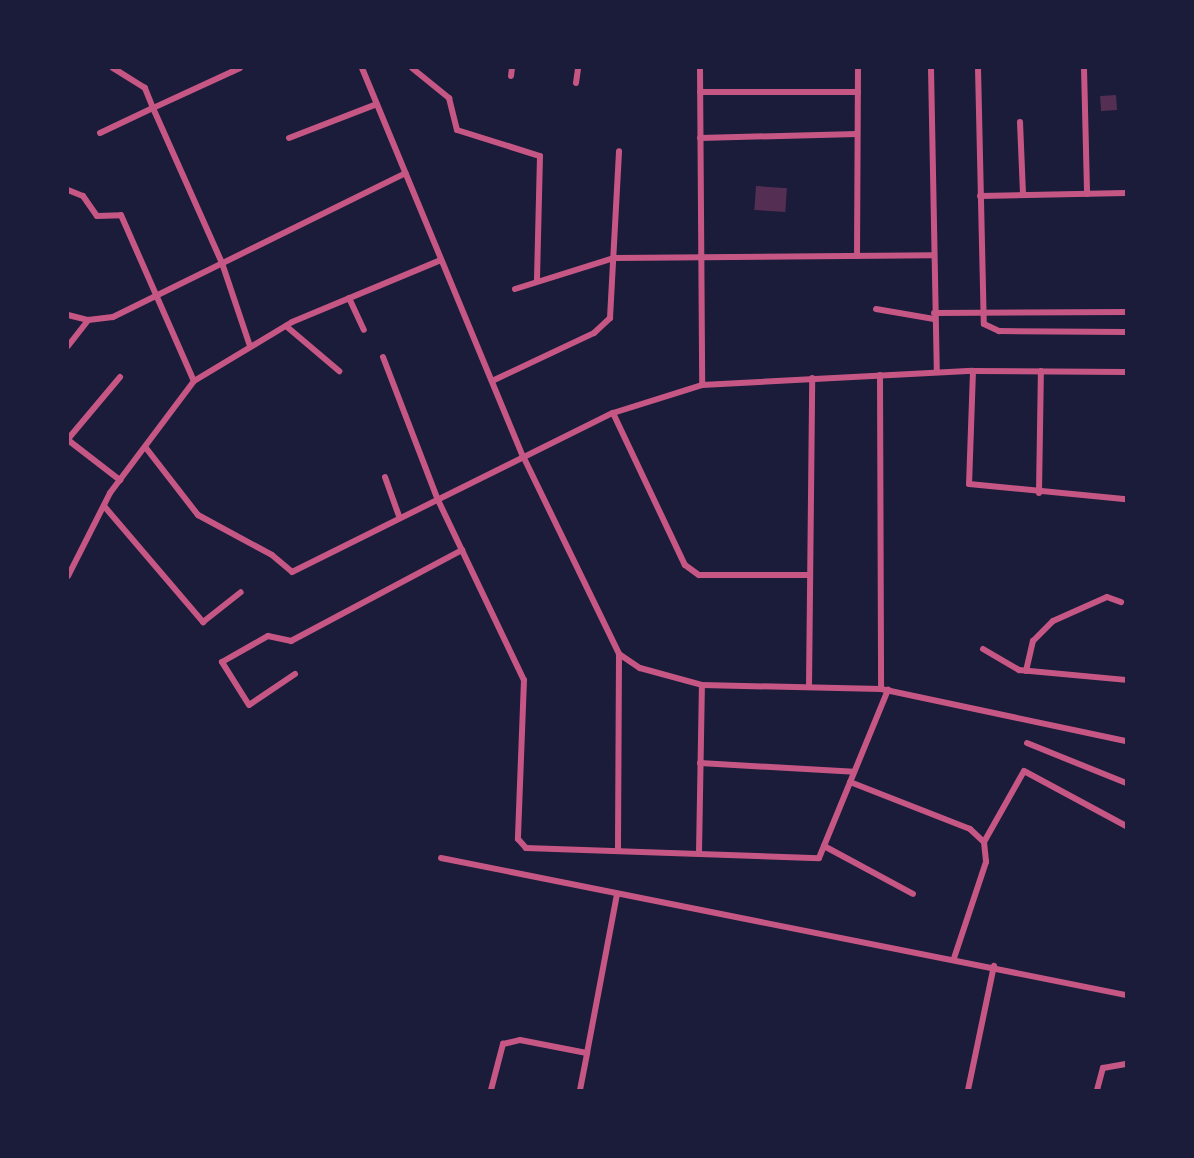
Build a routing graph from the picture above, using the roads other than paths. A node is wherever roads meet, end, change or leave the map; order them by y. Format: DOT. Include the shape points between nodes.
graph roads {
  1 [pos="113,68"];
  2 [pos="240,68"];
  3 [pos="362,68"];
  4 [pos="412,68"];
  5 [pos="512,68"];
  6 [pos="578,68"];
  7 [pos="700,68"];
  8 [pos="858,68"];
  9 [pos="932,68"];
  10 [pos="978,68"];
  11 [pos="1084,68"];
  12 [pos="511,76"];
  13 [pos="576,82"];
  14 [pos="700,92"];
  15 [pos="858,92"];
  16 [pos="377,104"];
  17 [pos="153,108"];
  18 [pos="1020,122"];
  19 [pos="100,133"];
  20 [pos="857,134"];
  21 [pos="289,138"];
  22 [pos="700,138"];
  23 [pos="619,151"];
  24 [pos="406,173"];
  25 [pos="68,190"];
  26 [pos="1126,193"];
  27 [pos="1087,194"];
  28 [pos="1023,195"];
  29 [pos="980,196"];
  30 [pos="857,255"];
  31 [pos="933,255"];
  32 [pos="701,257"];
  33 [pos="614,258"];
  34 [pos="441,260"];
  35 [pos="222,263"];
  36 [pos="537,280"];
  37 [pos="515,289"];
  38 [pos="155,296"];
  39 [pos="349,298"];
  40 [pos="876,309"];
  41 [pos="1126,312"];
  42 [pos="983,313"];
  43 [pos="68,315"];
  44 [pos="934,316"];
  45 [pos="88,320"];
  46 [pos="286,326"];
  47 [pos="364,330"];
  48 [pos="1126,332"];
  49 [pos="68,346"];
  50 [pos="250,346"];
  51 [pos="382,357"];
  52 [pos="973,370"];
  53 [pos="339,371"];
  54 [pos="1041,371"];
  55 [pos="937,372"];
  56 [pos="1126,372"];
  57 [pos="880,375"];
  58 [pos="120,377"];
  59 [pos="812,378"];
  60 [pos="194,381"];
  61 [pos="492,381"];
  62 [pos="702,385"];
  63 [pos="613,413"];
  64 [pos="68,440"];
  65 [pos="146,448"];
  66 [pos="523,456"];
  67 [pos="385,477"];
  68 [pos="120,480"];
  69 [pos="1039,494"];
  70 [pos="1126,499"];
  71 [pos="438,500"];
  72 [pos="104,506"];
  73 [pos="399,516"];
  74 [pos="462,550"];
  75 [pos="810,575"];
  76 [pos="68,576"];
  77 [pos="241,592"];
  78 [pos="1121,602"];
  79 [pos="983,649"];
  80 [pos="619,654"];
  81 [pos="1026,671"];
  82 [pos="295,674"];
  83 [pos="1126,680"];
  84 [pos="702,684"];
  85 [pos="809,687"];
  86 [pos="884,690"];
  87 [pos="1126,741"];
  88 [pos="1027,743"];
  89 [pos="700,763"];
  90 [pos="854,772"];
  91 [pos="850,782"];
  92 [pos="1126,783"];
  93 [pos="1126,826"];
  94 [pos="984,842"];
  95 [pos="824,846"];
  96 [pos="618,849"];
  97 [pos="699,853"];
  98 [pos="441,858"];
  99 [pos="617,894"];
  100 [pos="913,894"];
  101 [pos="954,958"];
  102 [pos="994,966"];
  103 [pos="1126,995"];
  104 [pos="587,1053"];
  105 [pos="1126,1064"];
  106 [pos="491,1090"];
  107 [pos="580,1090"];
  108 [pos="968,1090"];
  109 [pos="1097,1090"];
  1 -- 17 [label="street" via="145,87"];
  2 -- 17 [label="street"];
  3 -- 16 [label="street"];
  4 -- 36 [label="street" via="449,98 457,130 540,156"];
  5 -- 12 [label="street"];
  6 -- 13 [label="street"];
  7 -- 14 [label="street"];
  8 -- 15 [label="street"];
  9 -- 31 [label="street"];
  10 -- 29 [label="street"];
  11 -- 27 [label="street"];
  14 -- 15 [label="street"];
  14 -- 22 [label="street"];
  15 -- 20 [label="street"];
  16 -- 21 [label="street"];
  16 -- 24 [label="street"];
  17 -- 19 [label="street"];
  17 -- 35 [label="street"];
  18 -- 28 [label="street"];
  20 -- 22 [label="street"];
  20 -- 30 [label="street"];
  22 -- 32 [label="street"];
  23 -- 33 [label="street"];
  24 -- 34 [label="street"];
  24 -- 35 [label="street"];
  25 -- 38 [label="street" via="83,196 97,216 121,215"];
  26 -- 27 [label="street"];
  27 -- 28 [label="street"];
  28 -- 29 [label="street"];
  29 -- 42 [label="street"];
  30 -- 31 [label="street"];
  30 -- 32 [label="street"];
  31 -- 44 [label="street"];
  32 -- 33 [label="street"];
  32 -- 62 [label="street"];
  33 -- 36 [label="street"];
  33 -- 61 [label="street" via="610,318 594,333"];
  34 -- 39 [label="street"];
  34 -- 61 [label="street"];
  35 -- 38 [label="street"];
  35 -- 50 [label="street"];
  36 -- 37 [label="street"];
  38 -- 45 [label="street" via="113,317"];
  38 -- 60 [label="street"];
  39 -- 46 [label="street"];
  39 -- 47 [label="street"];
  40 -- 44 [label="street"];
  41 -- 42 [label="street"];
  42 -- 44 [label="street"];
  42 -- 48 [label="street" via="984,324 999,331"];
  43 -- 45 [label="street"];
  44 -- 55 [label="street"];
  45 -- 49 [label="street"];
  46 -- 50 [label="street"];
  46 -- 53 [label="street"];
  50 -- 60 [label="street"];
  51 -- 71 [label="street"];
  52 -- 54 [label="street"];
  52 -- 55 [label="street"];
  52 -- 69 [label="street" via="969,483"];
  54 -- 56 [label="street"];
  54 -- 69 [label="street"];
  55 -- 57 [label="street"];
  57 -- 59 [label="street"];
  57 -- 86 [label="street"];
  58 -- 64 [label="street"];
  59 -- 62 [label="street"];
  59 -- 75 [label="street"];
  60 -- 65 [label="street"];
  61 -- 66 [label="street"];
  62 -- 63 [label="street"];
  63 -- 66 [label="street"];
  63 -- 75 [label="street" via="685,565 699,575"];
  64 -- 68 [label="street"];
  65 -- 68 [label="street"];
  65 -- 73 [label="street" via="198,516 292,572"];
  66 -- 71 [label="street"];
  66 -- 80 [label="street"];
  67 -- 73 [label="street"];
  68 -- 72 [label="street"];
  69 -- 70 [label="street"];
  71 -- 73 [label="street"];
  71 -- 74 [label="street"];
  72 -- 76 [label="street"];
  72 -- 77 [label="street" via="203,622"];
  74 -- 82 [label="street" via="291,641 268,636 222,662 249,705"];
  74 -- 96 [label="street" via="524,680 518,839 525,848"];
  75 -- 85 [label="street"];
  78 -- 81 [label="street" via="1107,597 1053,621 1033,641"];
  79 -- 81 [label="street"];
  80 -- 84 [label="street" via="640,668"];
  80 -- 96 [label="street"];
  81 -- 83 [label="street"];
  84 -- 85 [label="street"];
  84 -- 89 [label="street"];
  85 -- 86 [label="street"];
  86 -- 87 [label="street"];
  86 -- 90 [label="street"];
  88 -- 92 [label="street"];
  89 -- 90 [label="street"];
  89 -- 97 [label="street"];
  90 -- 91 [label="street"];
  91 -- 94 [label="street" via="970,830"];
  91 -- 95 [label="street"];
  93 -- 94 [label="street" via="1024,771"];
  94 -- 101 [label="street" via="986,862"];
  95 -- 97 [label="street" via="819,858"];
  95 -- 100 [label="street"];
  96 -- 97 [label="street"];
  98 -- 99 [label="street"];
  99 -- 101 [label="street"];
  99 -- 104 [label="street"];
  101 -- 102 [label="street"];
  102 -- 103 [label="street"];
  102 -- 108 [label="street"];
  104 -- 106 [label="street" via="520,1040 503,1044"];
  104 -- 107 [label="street"];
  105 -- 109 [label="street" via="1103,1068"];
}
